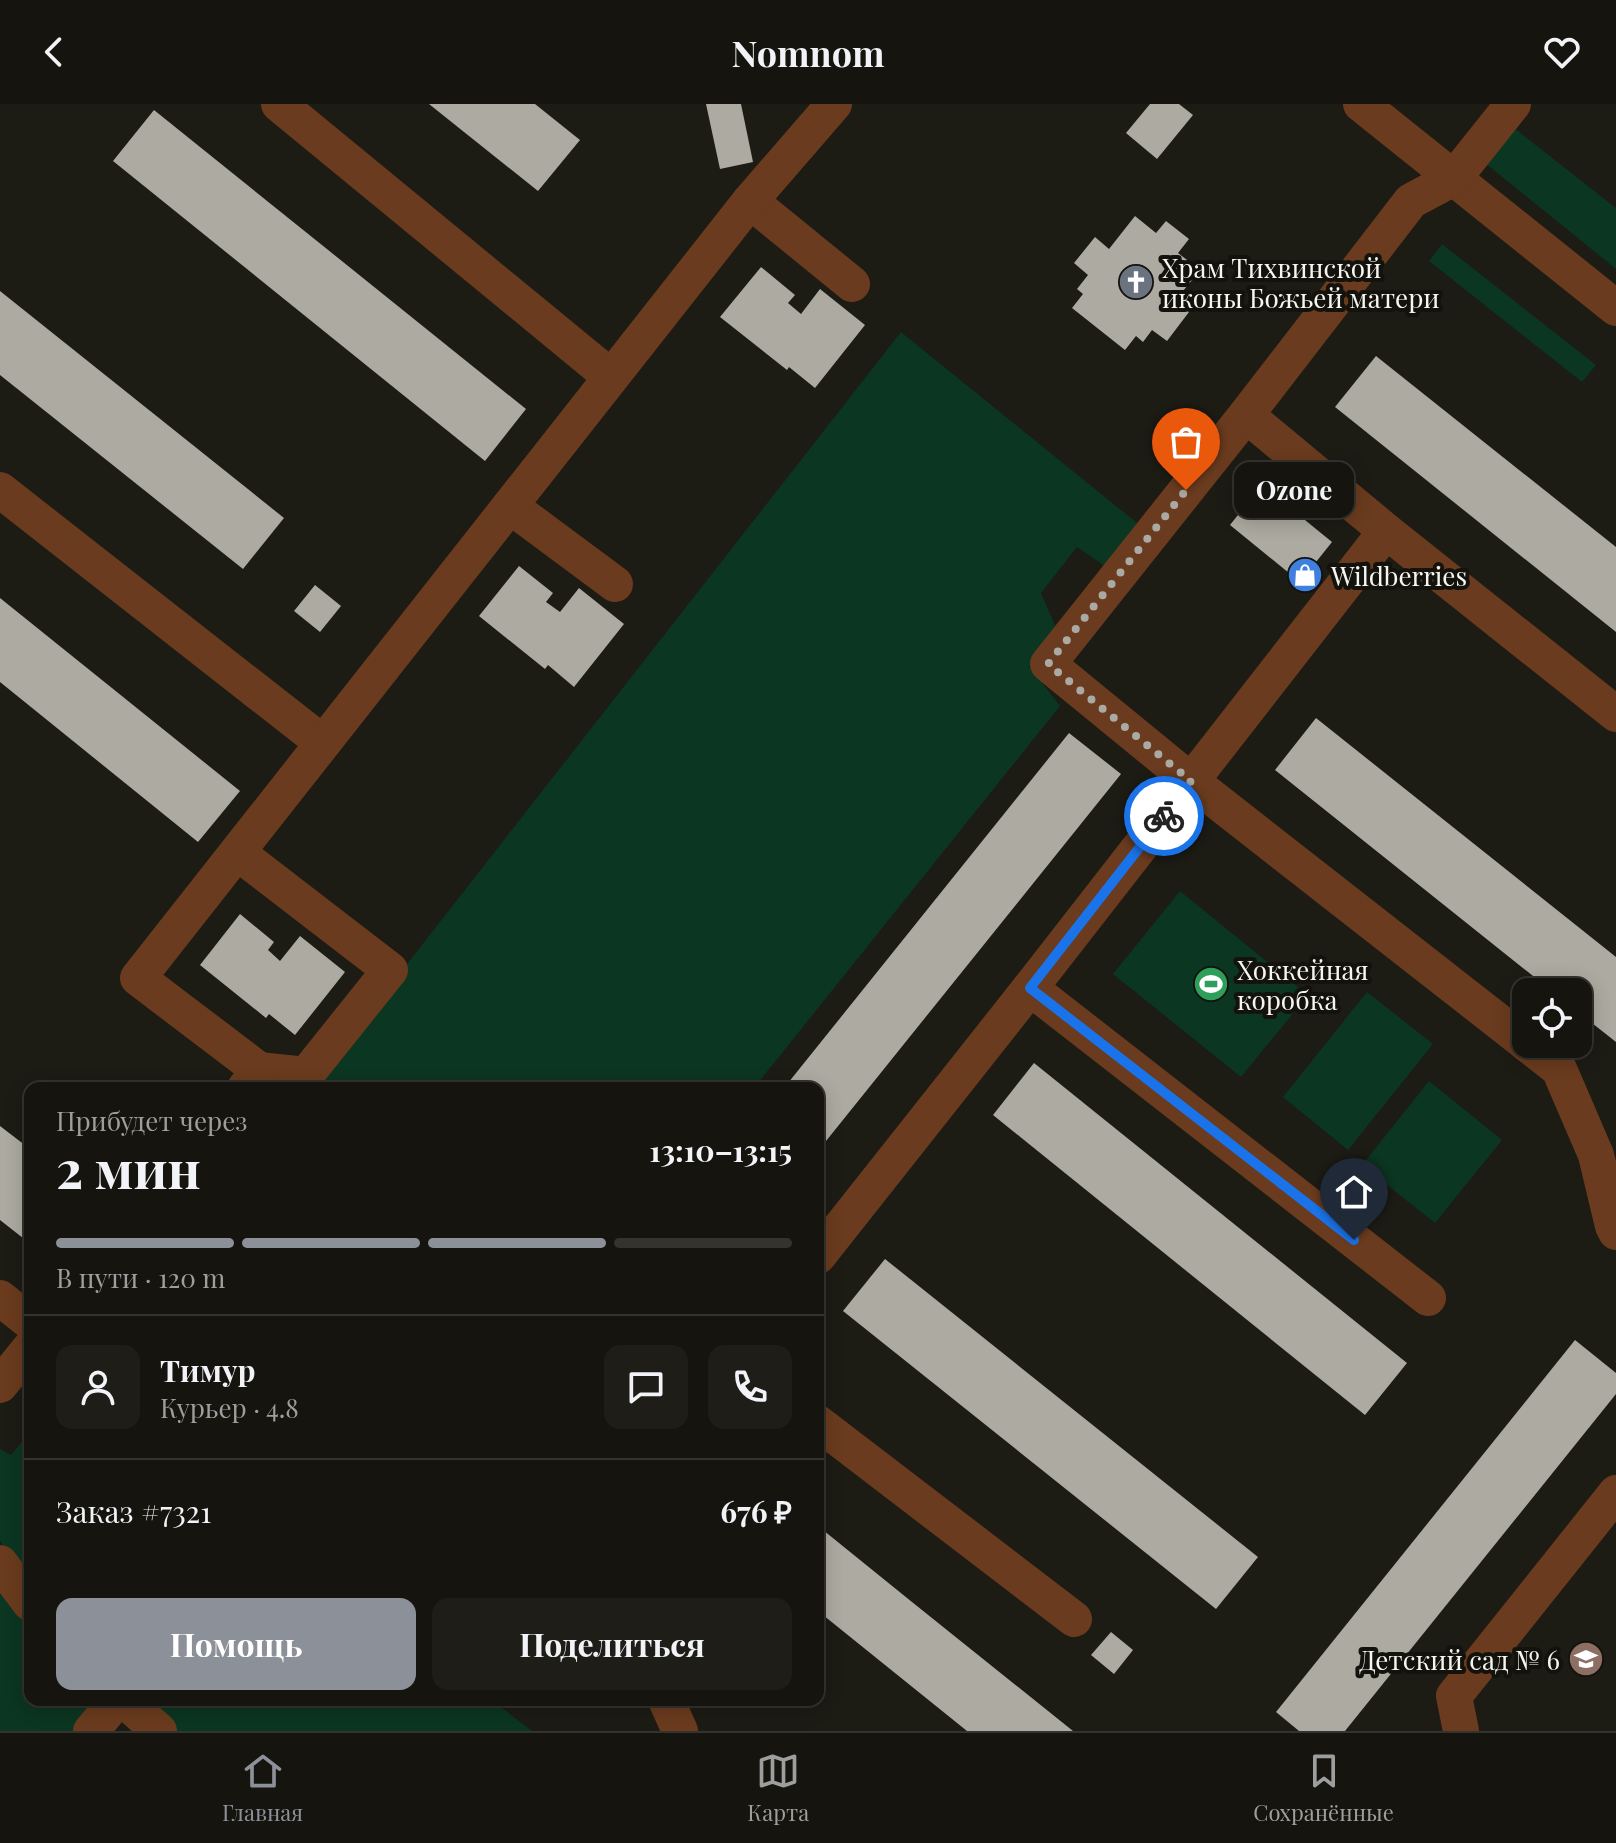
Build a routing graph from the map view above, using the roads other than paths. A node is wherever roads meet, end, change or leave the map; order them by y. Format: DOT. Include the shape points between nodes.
graph roads {
  1 [pos="279,104"];
  2 [pos="1361,104"];
  3 [pos="1513,104"];
  4 [pos="829,106"];
  5 [pos="1454,178"];
  6 [pos="750,201"];
  7 [pos="852,284"];
  8 [pos="1616,308"];
  9 [pos="611,377"];
  10 [pos="1246,415"];
  11 [pos="0,490"];
  12 [pos="510,506"];
  13 [pos="1386,531"];
  14 [pos="615,584"];
  15 [pos="1616,714"];
  16 [pos="323,743"];
  17 [pos="1191,781"];
  18 [pos="238,853"];
  19 [pos="1030,988"];
  20 [pos="1512,1033"];
  21 [pos="1544,1058"];
  22 [pos="252,1079"];
  23 [pos="1606,1152"];
  24 [pos="1616,1232"];
  25 [pos="824,1248"];
  26 [pos="0,1298"];
  27 [pos="1428,1298"];
  28 [pos="24,1317"];
  29 [pos="24,1355"];
  30 [pos="0,1385"];
  31 [pos="824,1428"];
  32 [pos="1616,1493"];
  33 [pos="0,1563"];
  34 [pos="24,1595"];
  35 [pos="1074,1619"];
  36 [pos="112,1706"];
  37 [pos="131,1706"];
  38 [pos="669,1706"];
  39 [pos="91,1731"];
  40 [pos="159,1731"];
  41 [pos="680,1731"];
  42 [pos="1461,1731"];
  1 -- 9 [label="street"];
  2 -- 5 [label="street"];
  3 -- 5 [label="street"];
  4 -- 6 [label="street"];
  5 -- 8 [label="street"];
  5 -- 10 [label="street" via="1411,201"];
  6 -- 7 [label="street"];
  6 -- 9 [label="street"];
  9 -- 12 [label="street"];
  10 -- 13 [label="street"];
  10 -- 17 [label="street" via="1048,664"];
  11 -- 16 [label="street"];
  12 -- 14 [label="street"];
  12 -- 16 [label="street"];
  13 -- 15 [label="street"];
  13 -- 17 [label="street"];
  16 -- 18 [label="street"];
  17 -- 19 [label="street"];
  17 -- 20 [label="street"];
  18 -- 22 [label="street" via="138,978"];
  18 -- 22 [label="street" via="390,970 306,1075"];
  19 -- 25 [label="street"];
  19 -- 27 [label="street"];
  21 -- 23 [label="street" via="1559,1069"];
  23 -- 24 [label="street"];
  26 -- 28 [label="street"];
  29 -- 30 [label="street"];
  31 -- 35 [label="street"];
  32 -- 42 [label="street" via="1454,1696"];
  33 -- 34 [label="street"];
  36 -- 39 [label="street"];
  37 -- 40 [label="street"];
  38 -- 41 [label="street"];
}
